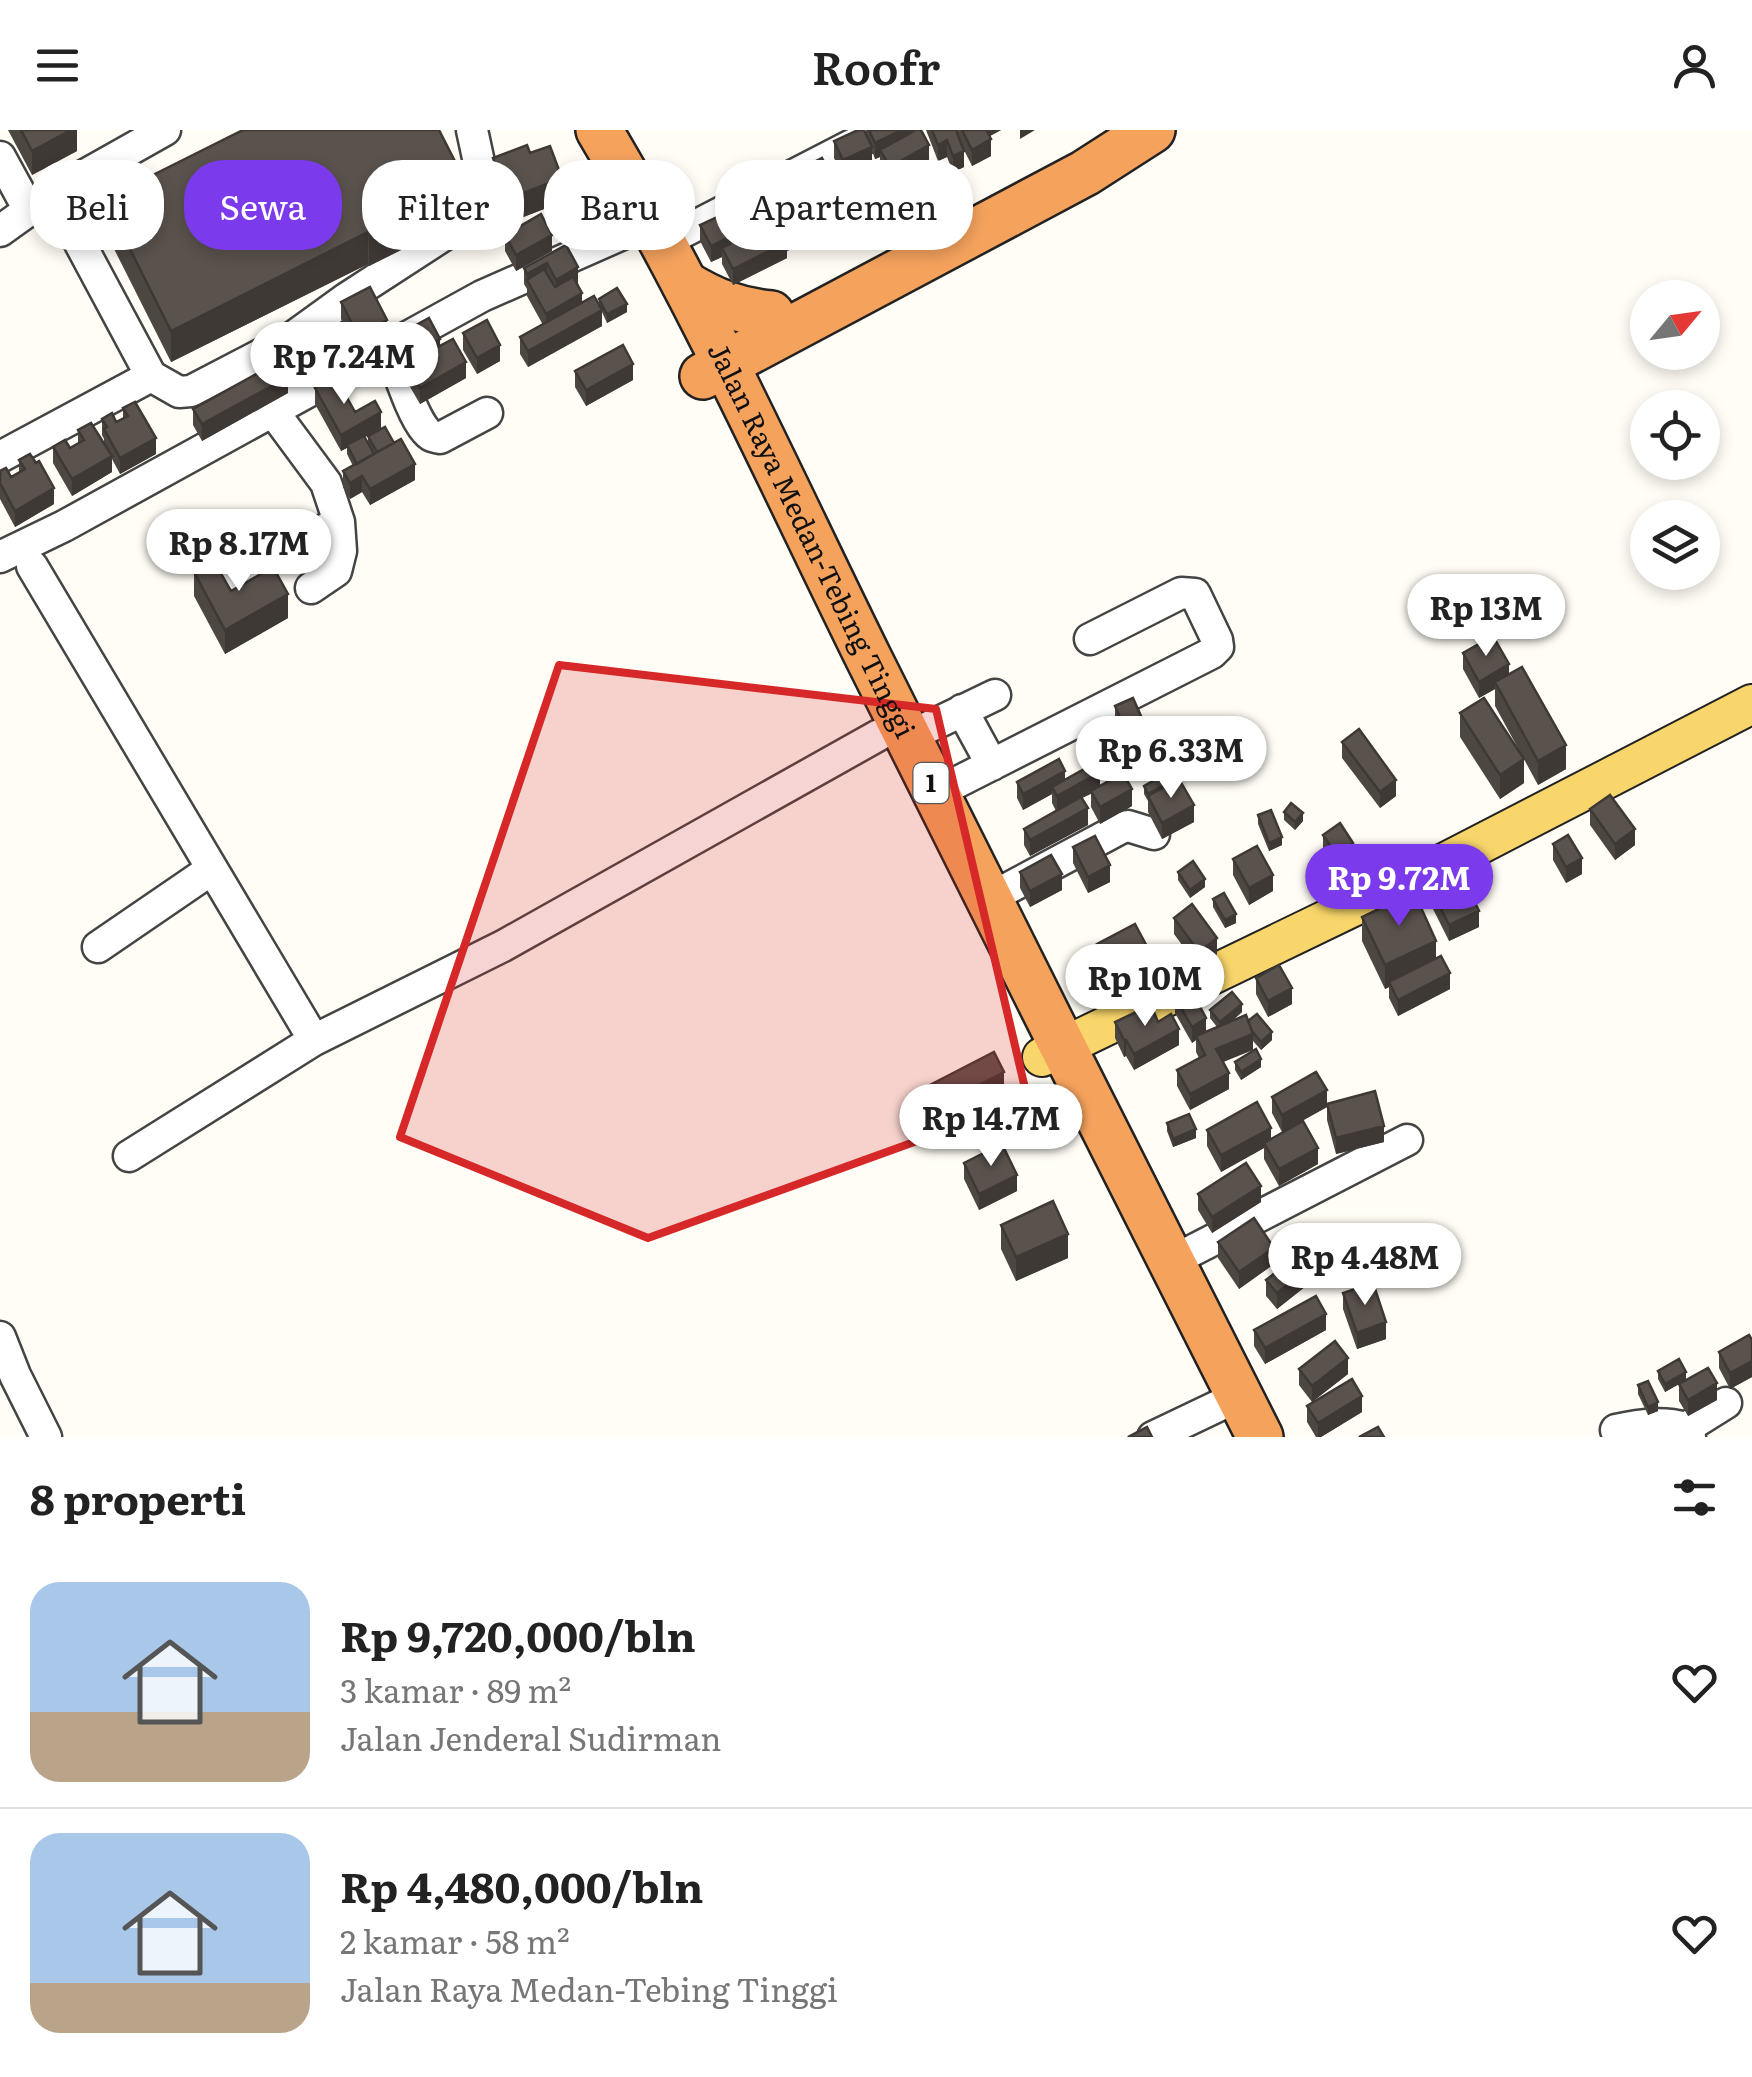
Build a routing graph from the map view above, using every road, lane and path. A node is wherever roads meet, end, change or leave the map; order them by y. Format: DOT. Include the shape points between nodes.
graph roads {
  1 [pos="165,130"];
  2 [pos="472,130"];
  3 [pos="590,130"];
  4 [pos="600,130"];
  5 [pos="881,130"];
  6 [pos="1102,130"];
  7 [pos="1152,130"];
  8 [pos="0,158"];
  9 [pos="113,160"];
  10 [pos="605,160"];
  11 [pos="613,160"];
  12 [pos="30,190"];
  13 [pos="30,210"];
  14 [pos="695,214"];
  15 [pos="0,231"];
  16 [pos="71,250"];
  17 [pos="609,250"];
  18 [pos="652,250"];
  19 [pos="656,250"];
  20 [pos="684,284"];
  21 [pos="775,324"];
  22 [pos="389,347"];
  23 [pos="708,360"];
  24 [pos="151,376"];
  25 [pos="272,410"];
  26 [pos="488,413"];
  27 [pos="756,425"];
  28 [pos="0,457"];
  29 [pos="339,522"];
  30 [pos="0,557"];
  31 [pos="32,566"];
  32 [pos="228,580"];
  33 [pos="311,588"];
  34 [pos="1090,639"];
  35 [pos="995,695"];
  36 [pos="1752,704"];
  37 [pos="962,710"];
  38 [pos="894,736"];
  39 [pos="992,765"];
  40 [pos="936,793"];
  41 [pos="1154,834"];
  42 [pos="212,869"];
  43 [pos="990,898"];
  44 [pos="98,947"];
  45 [pos="314,1040"];
  46 [pos="1053,1052"];
  47 [pos="1407,1140"];
  48 [pos="130,1156"];
  49 [pos="1172,1261"];
  50 [pos="0,1336"];
  51 [pos="1726,1403"];
  52 [pos="1226,1422"];
  53 [pos="1616,1430"];
  54 [pos="1688,1432"];
  55 [pos="46,1437"];
  56 [pos="1154,1437"];
  57 [pos="1260,1437"];
  1 -- 9 [label="street"];
  2 -- 24 [label="street" via="483,182 480,202 461,224 289,340 191,391 178,392"];
  3 -- 10 [label="highway, Jalan Raya Medan-Tebing Tinggi / 1"];
  4 -- 11 [label="highway, Jalan Raya Medan-Tebing Tinggi / 1"];
  5 -- 14 [label="street"];
  6 -- 21 [label="highway"];
  7 -- 21 [label="highway" via="1085,173"];
  8 -- 12 [label="street"];
  13 -- 15 [label="street"];
  16 -- 24 [label="street"];
  17 -- 22 [label="street" via="482,296"];
  18 -- 23 [label="highway, Jalan Raya Medan-Tebing Tinggi / 1"];
  19 -- 20 [label="highway, Jalan Raya Medan-Tebing Tinggi / 1"];
  20 -- 21 [label="highway"];
  20 -- 23 [label="highway, Jalan Raya Medan-Tebing Tinggi / 1"];
  21 -- 23 [label="highway"];
  21 -- 27 [label="highway"];
  22 -- 25 [label="street"];
  22 -- 26 [label="street" via="418,419 432,436"];
  23 -- 27 [label="highway, Jalan Raya Medan-Tebing Tinggi / 1"];
  23 -- 38 [label="highway, Jalan Raya Medan-Tebing Tinggi / 1"];
  24 -- 28 [label="street"];
  25 -- 29 [label="street" via="326,483"];
  25 -- 30 [label="street"];
  27 -- 38 [label="highway, Jalan Raya Medan-Tebing Tinggi / 1"];
  29 -- 32 [label="street"];
  29 -- 33 [label="street" via="336,571"];
  31 -- 42 [label="street"];
  34 -- 39 [label="street" via="1188,592 1195,594 1218,646"];
  35 -- 37 [label="street"];
  36 -- 46 [label="main road" via="1429,871"];
  37 -- 38 [label="street"];
  37 -- 39 [label="street"];
  38 -- 40 [label="highway, Jalan Raya Medan-Tebing Tinggi / 1"];
  38 -- 45 [label="street"];
  38 -- 46 [label="highway, Jalan Raya Medan-Tebing Tinggi / 1"];
  39 -- 40 [label="street"];
  40 -- 43 [label="highway, Jalan Raya Medan-Tebing Tinggi / 1"];
  41 -- 43 [label="street" via="1121,828"];
  42 -- 44 [label="street"];
  42 -- 45 [label="street"];
  43 -- 46 [label="highway, Jalan Raya Medan-Tebing Tinggi / 1"];
  45 -- 48 [label="street"];
  46 -- 49 [label="highway, Jalan Raya Medan-Tebing Tinggi / 1"];
  46 -- 52 [label="highway, Jalan Raya Medan-Tebing Tinggi / 1"];
  47 -- 49 [label="street"];
  49 -- 57 [label="highway, Jalan Raya Medan-Tebing Tinggi / 1"];
  50 -- 55 [label="street"];
  51 -- 54 [label="street"];
  52 -- 56 [label="street"];
  53 -- 54 [label="street" via="1666,1423"];
}
